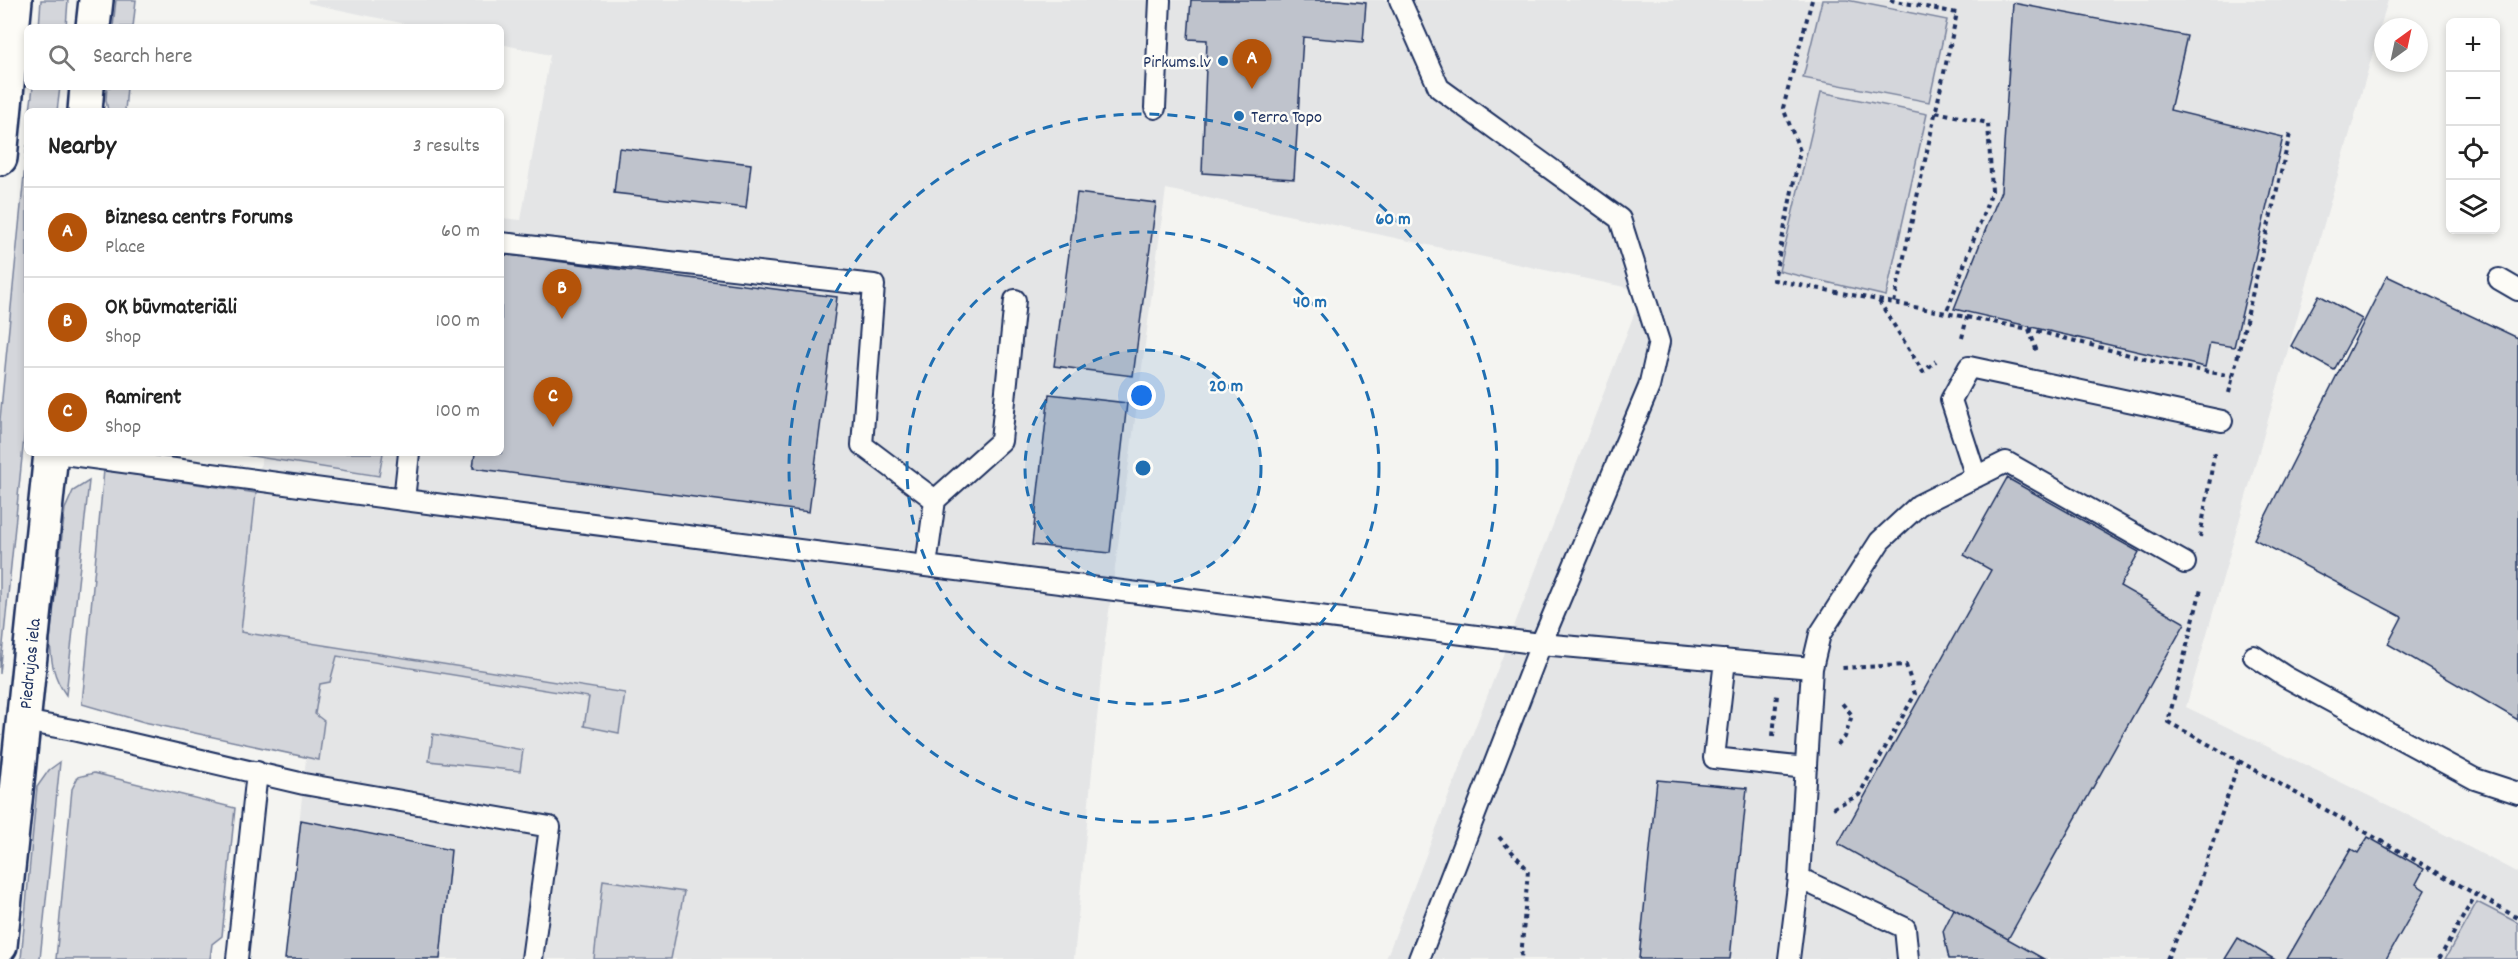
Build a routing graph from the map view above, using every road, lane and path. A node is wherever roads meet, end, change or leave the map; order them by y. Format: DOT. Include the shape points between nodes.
graph roads {
  1 [pos="15,0"];
  2 [pos="96,0"];
  3 [pos="1160,0"];
  4 [pos="1400,0"];
  5 [pos="1812,0"];
  6 [pos="1890,0"];
  7 [pos="93,24"];
  8 [pos="87,90"];
  9 [pos="85,108"];
  10 [pos="1155,108"];
  11 [pos="1936,112"];
  12 [pos="2290,134"];
  13 [pos="0,158"];
  14 [pos="504,243"];
  15 [pos="2499,279"];
  16 [pos="2518,290"];
  17 [pos="1015,300"];
  18 [pos="1879,301"];
  19 [pos="1894,303"];
  20 [pos="1946,314"];
  21 [pos="1967,317"];
  22 [pos="1954,345"];
  23 [pos="1939,358"];
  24 [pos="2233,376"];
  25 [pos="2222,421"];
  26 [pos="51,456"];
  27 [pos="78,456"];
  28 [pos="408,456"];
  29 [pos="1976,477"];
  30 [pos="404,500"];
  31 [pos="935,500"];
  32 [pos="2200,540"];
  33 [pos="2185,563"];
  34 [pos="926,566"];
  35 [pos="1540,644"];
  36 [pos="2254,656"];
  37 [pos="1725,660"];
  38 [pos="1841,662"];
  39 [pos="1780,665"];
  40 [pos="1812,668"];
  41 [pos="1839,668"];
  42 [pos="1838,676"];
  43 [pos="1838,698"];
  44 [pos="24,721"];
  45 [pos="1830,751"];
  46 [pos="2239,761"];
  47 [pos="1770,764"];
  48 [pos="1806,768"];
  49 [pos="256,772"];
  50 [pos="2518,794"];
  51 [pos="1830,798"];
  52 [pos="1474,819"];
  53 [pos="1799,878"];
  54 [pos="2476,894"];
  55 [pos="2518,918"];
  56 [pos="0,946"];
  57 [pos="237,959"];
  58 [pos="532,959"];
  59 [pos="1419,959"];
  60 [pos="1521,959"];
  61 [pos="1789,959"];
  62 [pos="1908,959"];
  63 [pos="2167,959"];
  64 [pos="2439,959"];
  1 -- 13 [label="main road"];
  2 -- 7 [label="main road"];
  3 -- 10 [label="lane"];
  4 -- 35 [label="lane" via="1439,88 1620,219 1659,342 1649,387"];
  5 -- 18 [label="path" via="1783,108 1800,151 1774,280"];
  6 -- 11 [label="path" via="1957,13"];
  8 -- 9 [label="main road"];
  11 -- 19 [label="path"];
  11 -- 20 [label="path" via="1988,123 1992,191"];
  12 -- 24 [label="path"];
  14 -- 31 [label="lane" via="874,285 862,445"];
  15 -- 16 [label="lane"];
  17 -- 31 [label="lane" via="1001,441"];
  18 -- 19 [label="path"];
  18 -- 23 [label="path" via="1923,372"];
  19 -- 20 [label="path"];
  20 -- 21 [label="path"];
  21 -- 22 [label="path" via="1962,338"];
  21 -- 24 [label="path" via="2164,364"];
  24 -- 25 [label="path"];
  25 -- 29 [label="lane" via="1969,367 1951,400"];
  25 -- 32 [label="path"];
  26 -- 44 [label="main road, Piedrujas iela"];
  27 -- 30 [label="lane"];
  28 -- 30 [label="lane"];
  29 -- 33 [label="lane" via="2006,462"];
  29 -- 40 [label="lane" via="1919,505 1880,541 1820,634"];
  30 -- 34 [label="lane"];
  31 -- 34 [label="lane"];
  33 -- 46 [label="path" via="2205,572 2168,722"];
  34 -- 35 [label="lane"];
  35 -- 37 [label="lane"];
  35 -- 52 [label="lane"];
  36 -- 50 [label="lane" via="2475,779"];
  37 -- 39 [label="lane"];
  37 -- 47 [label="lane" via="1714,758"];
  38 -- 41 [label="path"];
  39 -- 40 [label="lane"];
  39 -- 47 [label="path"];
  40 -- 48 [label="lane"];
  41 -- 42 [label="path"];
  41 -- 51 [label="path" via="1906,665 1915,694 1859,795 1830,810"];
  43 -- 45 [label="path" via="1852,716 1845,737"];
  44 -- 49 [label="lane"];
  44 -- 56 [label="main road, Piedrujas iela"];
  46 -- 54 [label="path"];
  46 -- 63 [label="path" via="2193,905"];
  47 -- 48 [label="lane"];
  48 -- 53 [label="lane"];
  49 -- 57 [label="lane"];
  49 -- 58 [label="lane" via="550,827"];
  52 -- 59 [label="lane"];
  52 -- 60 [label="path" via="1494,831 1528,870"];
  53 -- 61 [label="lane"];
  53 -- 62 [label="lane" via="1905,928"];
  54 -- 55 [label="path"];
  54 -- 64 [label="path"];
}
